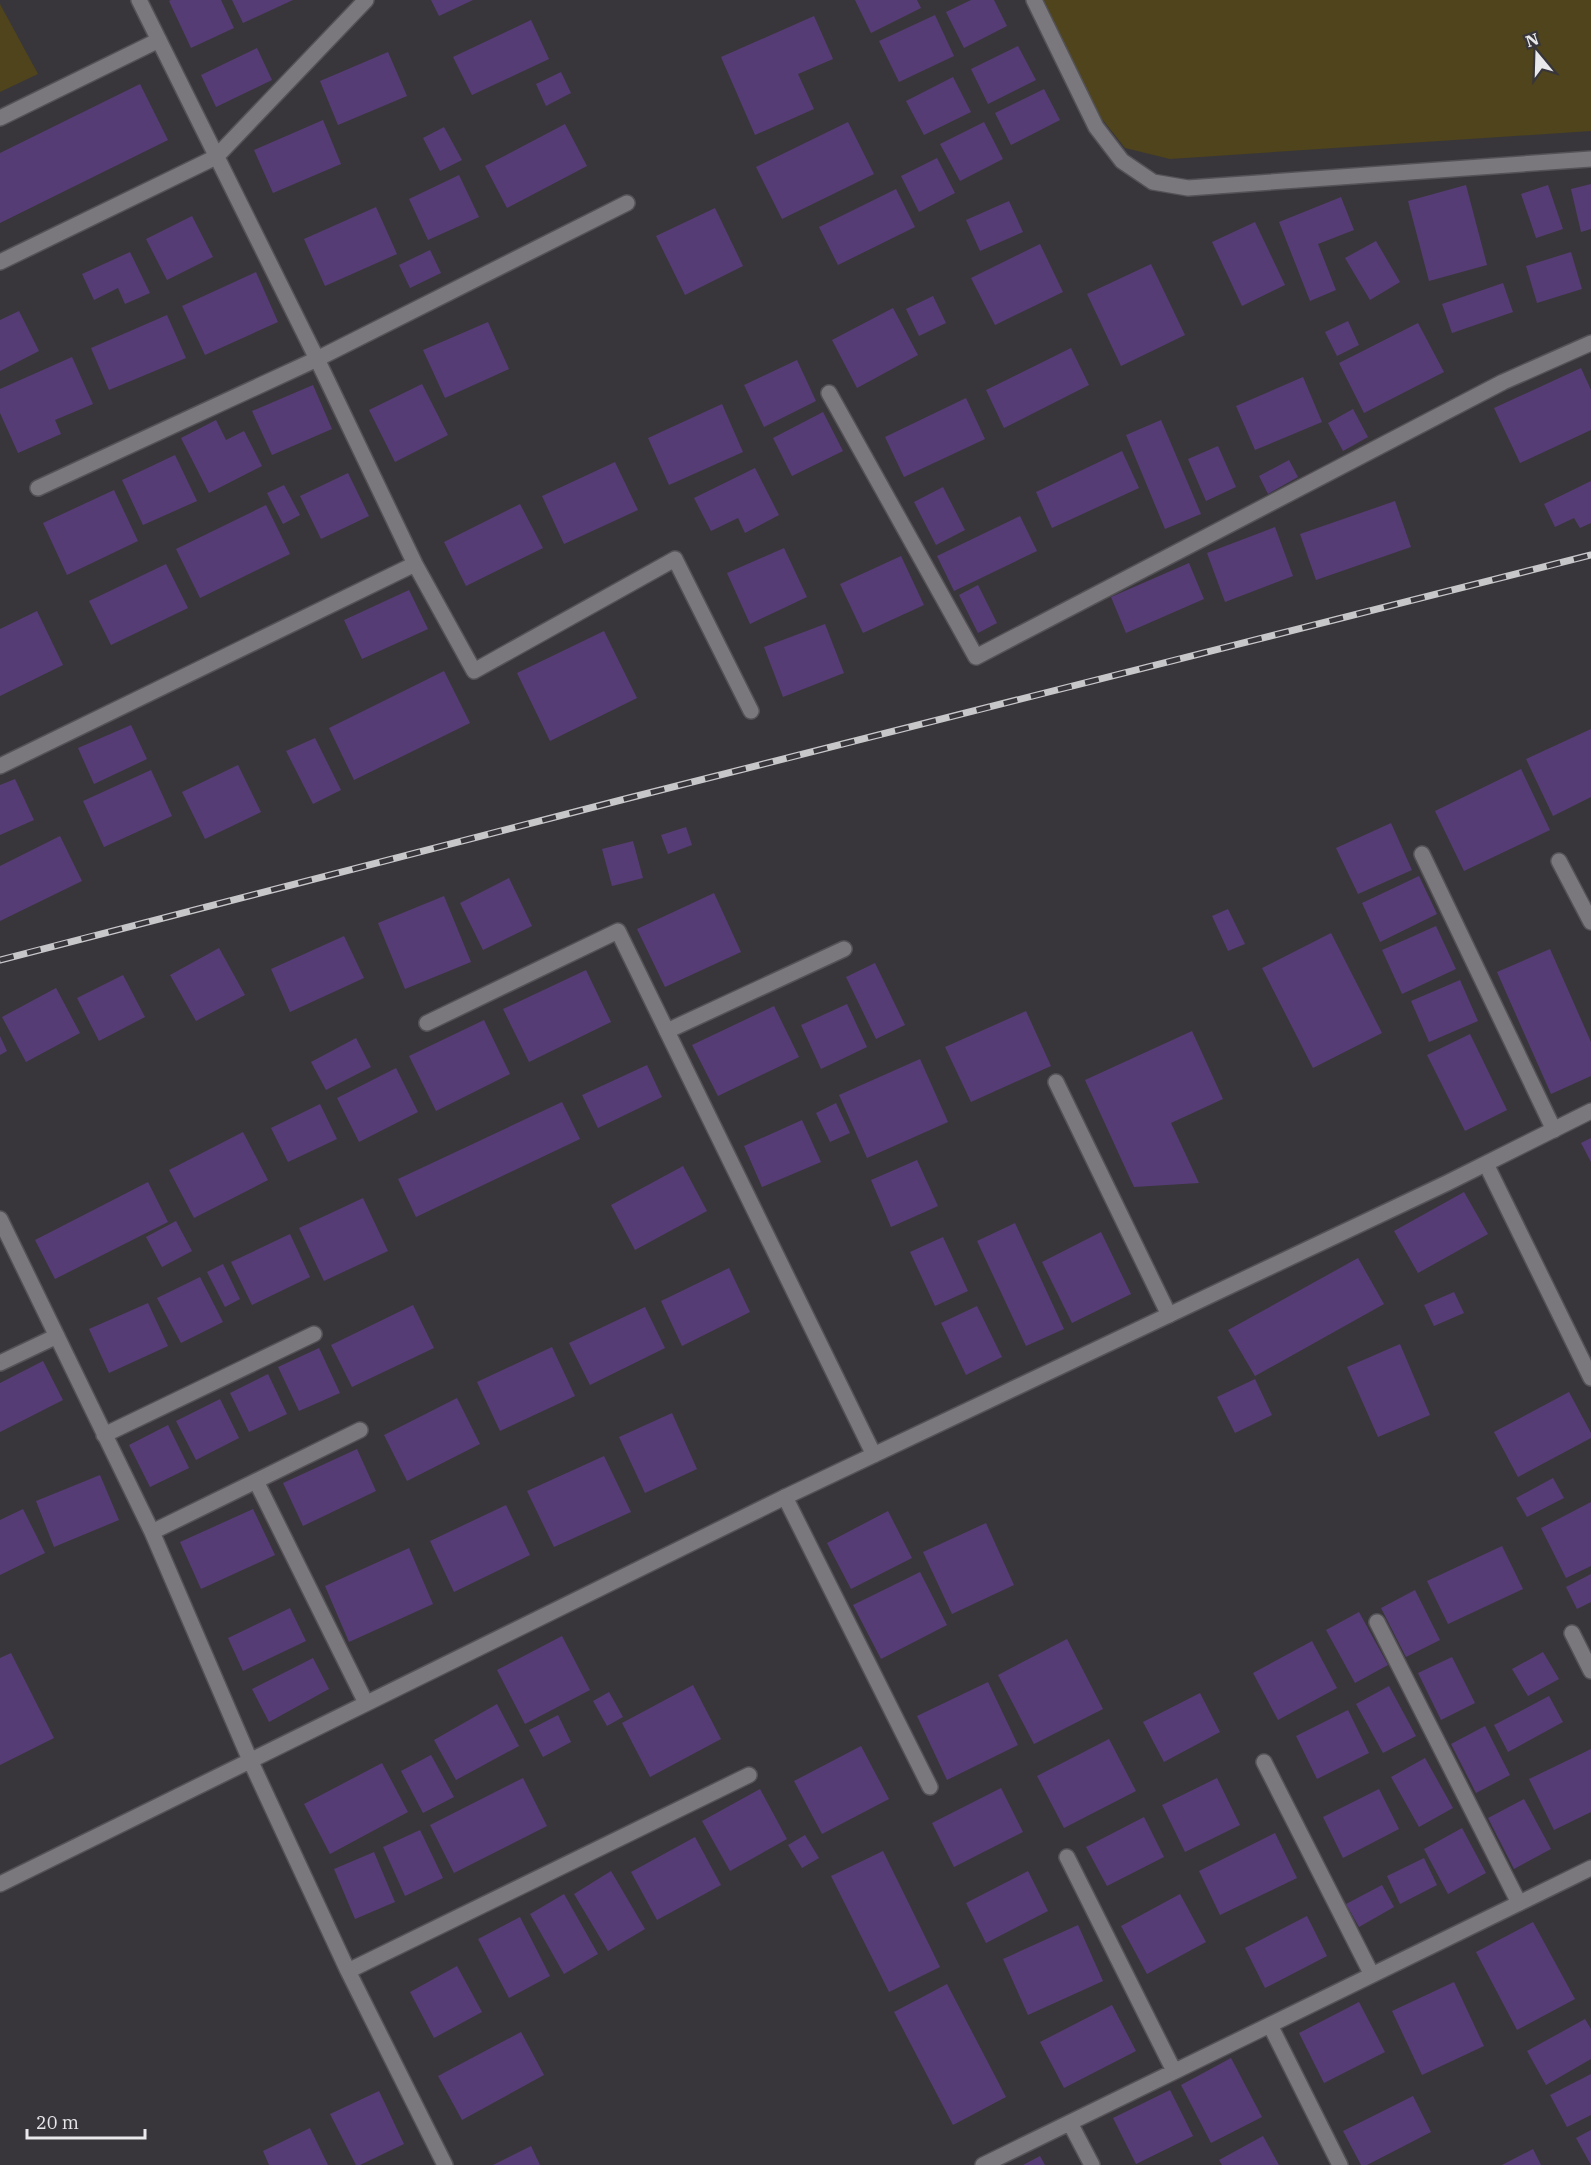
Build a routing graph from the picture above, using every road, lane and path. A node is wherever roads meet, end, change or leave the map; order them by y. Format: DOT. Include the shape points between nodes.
graph roads {
  1 [pos="139,0"];
  2 [pos="366,0"];
  3 [pos="1034,0"];
  4 [pos="159,40"];
  5 [pos="0,118"];
  6 [pos="216,157"];
  7 [pos="1591,159"];
  8 [pos="627,203"];
  9 [pos="0,262"];
  10 [pos="1591,343"];
  11 [pos="317,359"];
  12 [pos="829,393"];
  13 [pos="38,488"];
  14 [pos="415,564"];
  15 [pos="751,711"];
  16 [pos="0,766"];
  17 [pos="1422,854"];
  18 [pos="1559,861"];
  19 [pos="1591,922"];
  20 [pos="844,950"];
  21 [pos="427,1023"];
  22 [pos="667,1031"];
  23 [pos="1056,1082"];
  24 [pos="1591,1111"];
  25 [pos="1554,1130"];
  26 [pos="1486,1164"];
  27 [pos="0,1219"];
  28 [pos="1168,1315"];
  29 [pos="314,1334"];
  30 [pos="57,1335"];
  31 [pos="0,1363"];
  32 [pos="1591,1378"];
  33 [pos="360,1430"];
  34 [pos="104,1435"];
  35 [pos="874,1455"];
  36 [pos="256,1481"];
  37 [pos="785,1497"];
  38 [pos="152,1533"];
  39 [pos="1377,1622"];
  40 [pos="1572,1633"];
  41 [pos="1591,1671"];
  42 [pos="366,1703"];
  43 [pos="250,1760"];
  44 [pos="1264,1762"];
  45 [pos="750,1775"];
  46 [pos="930,1787"];
  47 [pos="1067,1857"];
  48 [pos="1591,1868"];
  49 [pos="0,1884"];
  50 [pos="1519,1903"];
  51 [pos="348,1971"];
  52 [pos="1372,1975"];
  53 [pos="1270,2025"];
  54 [pos="1174,2072"];
  55 [pos="1070,2122"];
  56 [pos="445,2165"];
  57 [pos="983,2165"];
  58 [pos="1092,2165"];
  59 [pos="1340,2165"];
  1 -- 4 [label="street"];
  2 -- 6 [label="street"];
  3 -- 7 [label="street" via="1096,127 1122,161 1153,182 1188,188"];
  4 -- 5 [label="street"];
  4 -- 6 [label="street"];
  6 -- 9 [label="street"];
  6 -- 11 [label="street"];
  8 -- 11 [label="street"];
  10 -- 12 [label="street" via="1503,382 976,657"];
  11 -- 13 [label="street"];
  11 -- 14 [label="street"];
  14 -- 15 [label="street" via="474,671 675,559"];
  14 -- 16 [label="street"];
  17 -- 25 [label="street"];
  18 -- 19 [label="street"];
  20 -- 22 [label="street"];
  21 -- 22 [label="street" via="618,931"];
  22 -- 35 [label="street"];
  23 -- 28 [label="street"];
  24 -- 25 [label="street"];
  25 -- 26 [label="street"];
  26 -- 28 [label="street"];
  26 -- 32 [label="street"];
  27 -- 30 [label="street"];
  28 -- 35 [label="street"];
  29 -- 34 [label="street"];
  30 -- 31 [label="street"];
  30 -- 34 [label="street"];
  33 -- 36 [label="street"];
  34 -- 38 [label="street"];
  35 -- 37 [label="street"];
  36 -- 38 [label="street"];
  36 -- 42 [label="street"];
  37 -- 42 [label="street"];
  37 -- 46 [label="street"];
  38 -- 43 [label="street"];
  39 -- 50 [label="street"];
  40 -- 41 [label="street"];
  42 -- 43 [label="street"];
  43 -- 49 [label="street"];
  43 -- 51 [label="street"];
  44 -- 52 [label="street"];
  45 -- 51 [label="street"];
  47 -- 54 [label="street"];
  48 -- 50 [label="street"];
  50 -- 52 [label="street"];
  51 -- 56 [label="street"];
  52 -- 53 [label="street"];
  53 -- 54 [label="street"];
  53 -- 59 [label="street"];
  54 -- 55 [label="street"];
  55 -- 57 [label="street"];
  55 -- 58 [label="street"];
}
